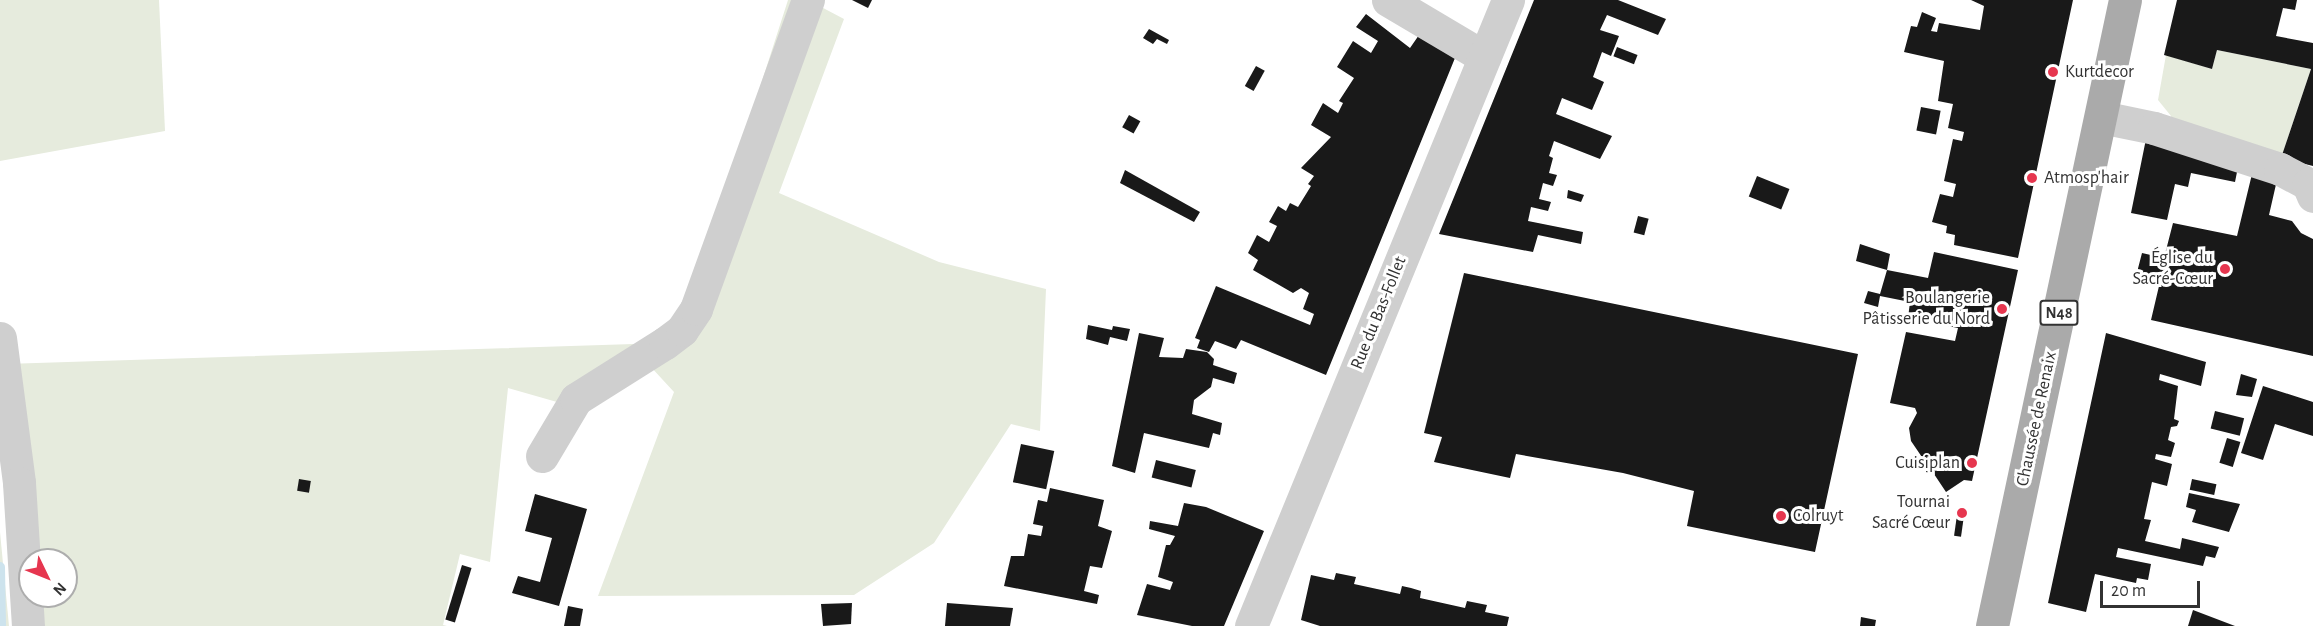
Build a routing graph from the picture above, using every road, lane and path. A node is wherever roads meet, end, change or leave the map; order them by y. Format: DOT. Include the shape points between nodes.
graph roads {
  1 [pos="808,0"];
  2 [pos="1388,0"];
  3 [pos="1508,0"];
  4 [pos="2125,0"];
  5 [pos="1484,57"];
  6 [pos="2101,117"];
  7 [pos="2313,196"];
  8 [pos="0,338"];
  9 [pos="542,456"];
  10 [pos="28,626"];
  11 [pos="1251,626"];
  12 [pos="1992,626"];
  1 -- 9 [label="street" via="696,309 682,330 665,343 576,399"];
  2 -- 5 [label="street"];
  3 -- 5 [label="street, Rue du Bas-Follet"];
  4 -- 6 [label="main road, Chaussée de Renaix / N48"];
  5 -- 11 [label="street, Rue du Bas-Follet"];
  6 -- 7 [label="street" via="2154,128 2280,169 2308,184"];
  6 -- 12 [label="main road, Chaussée de Renaix / N48"];
  8 -- 10 [label="street" via="19,483"];
}
